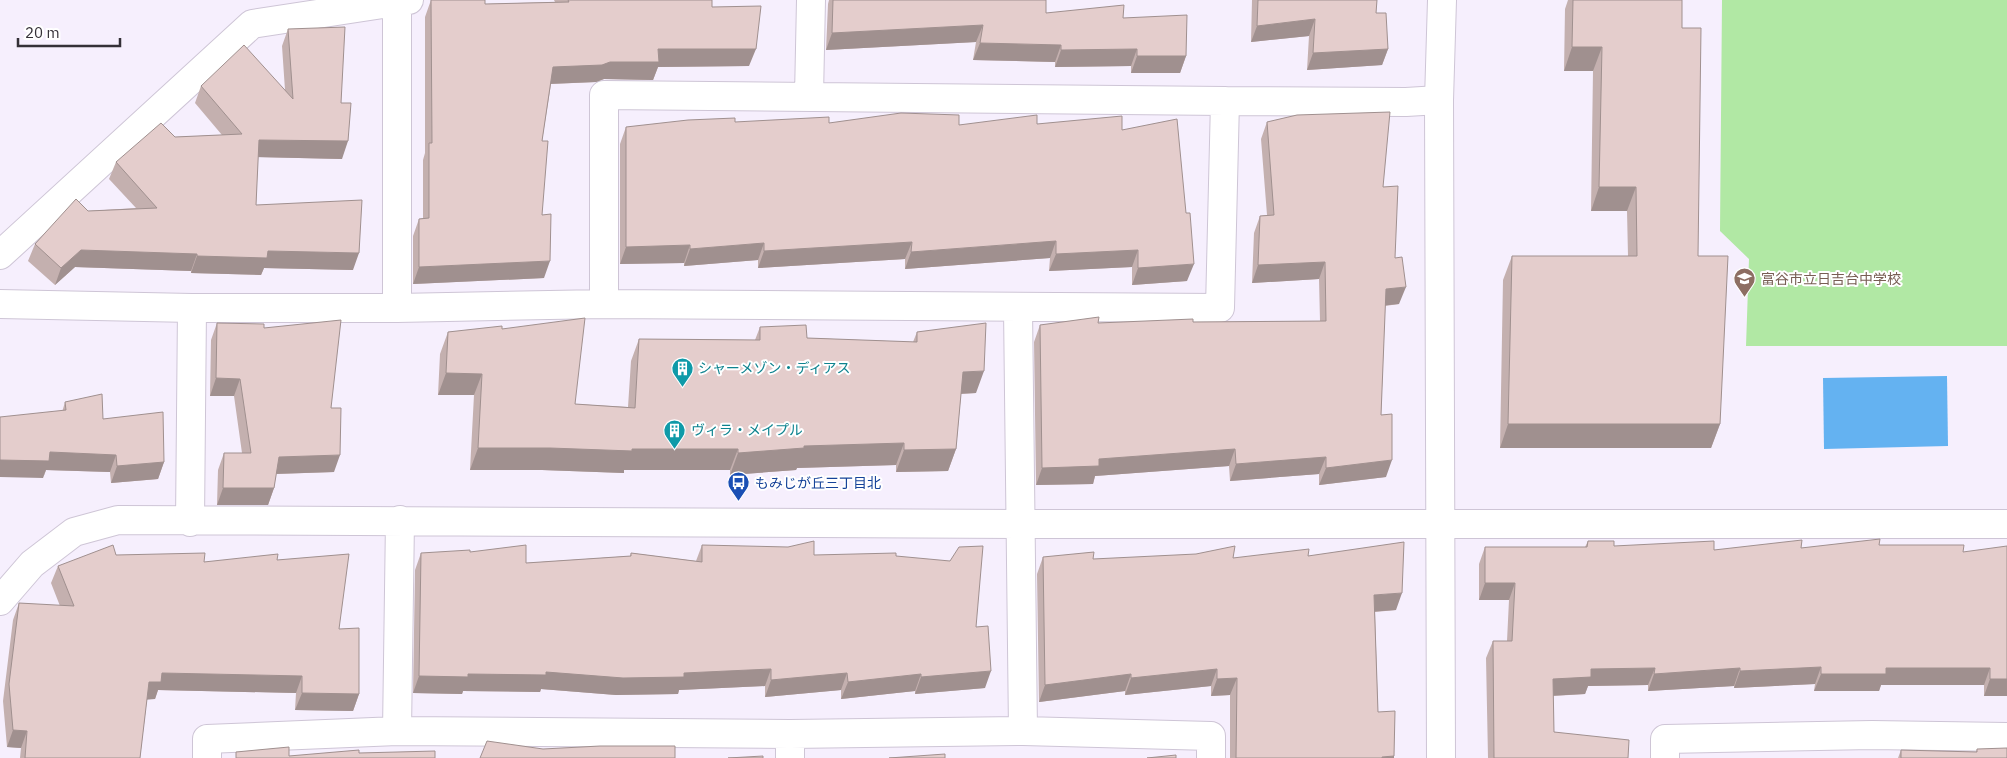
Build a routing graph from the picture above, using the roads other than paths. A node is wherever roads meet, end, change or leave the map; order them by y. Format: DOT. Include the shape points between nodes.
graph roads {
  1 [pos="811,0"];
  2 [pos="1442,0"];
  3 [pos="403,2"];
  4 [pos="809,96"];
  5 [pos="1439,100"];
  6 [pos="1225,101"];
  7 [pos="0,255"];
  8 [pos="0,304"];
  9 [pos="604,304"];
  10 [pos="192,308"];
  11 [pos="396,308"];
  12 [pos="1018,308"];
  13 [pos="400,520"];
  14 [pos="190,522"];
  15 [pos="1019,524"];
  16 [pos="1440,524"];
  17 [pos="2007,524"];
  18 [pos="0,601"];
  19 [pos="397,731"];
  20 [pos="1023,731"];
  21 [pos="2007,737"];
  22 [pos="790,746"];
  23 [pos="1872,747"];
  24 [pos="207,758"];
  25 [pos="1211,758"];
  26 [pos="1441,758"];
  27 [pos="1665,758"];
  1 -- 4 [label="street"];
  2 -- 5 [label="street"];
  3 -- 7 [label="street" via="252,24"];
  3 -- 11 [label="street"];
  4 -- 6 [label="street"];
  4 -- 9 [label="street" via="604,95"];
  5 -- 6 [label="street"];
  5 -- 16 [label="street"];
  6 -- 12 [label="street" via="1220,308"];
  8 -- 10 [label="street"];
  9 -- 11 [label="street"];
  9 -- 12 [label="street"];
  10 -- 11 [label="street"];
  10 -- 14 [label="street"];
  12 -- 15 [label="street"];
  13 -- 14 [label="street"];
  13 -- 15 [label="street"];
  13 -- 19 [label="street"];
  14 -- 18 [label="street" via="118,520 74,532 32,564"];
  15 -- 16 [label="street"];
  15 -- 20 [label="street"];
  16 -- 17 [label="street"];
  16 -- 26 [label="street"];
  19 -- 22 [label="street"];
  19 -- 24 [label="street" via="207,739"];
  20 -- 22 [label="street"];
  20 -- 25 [label="street" via="1211,736"];
  21 -- 23 [label="street"];
  23 -- 27 [label="street" via="1665,739"];
}
